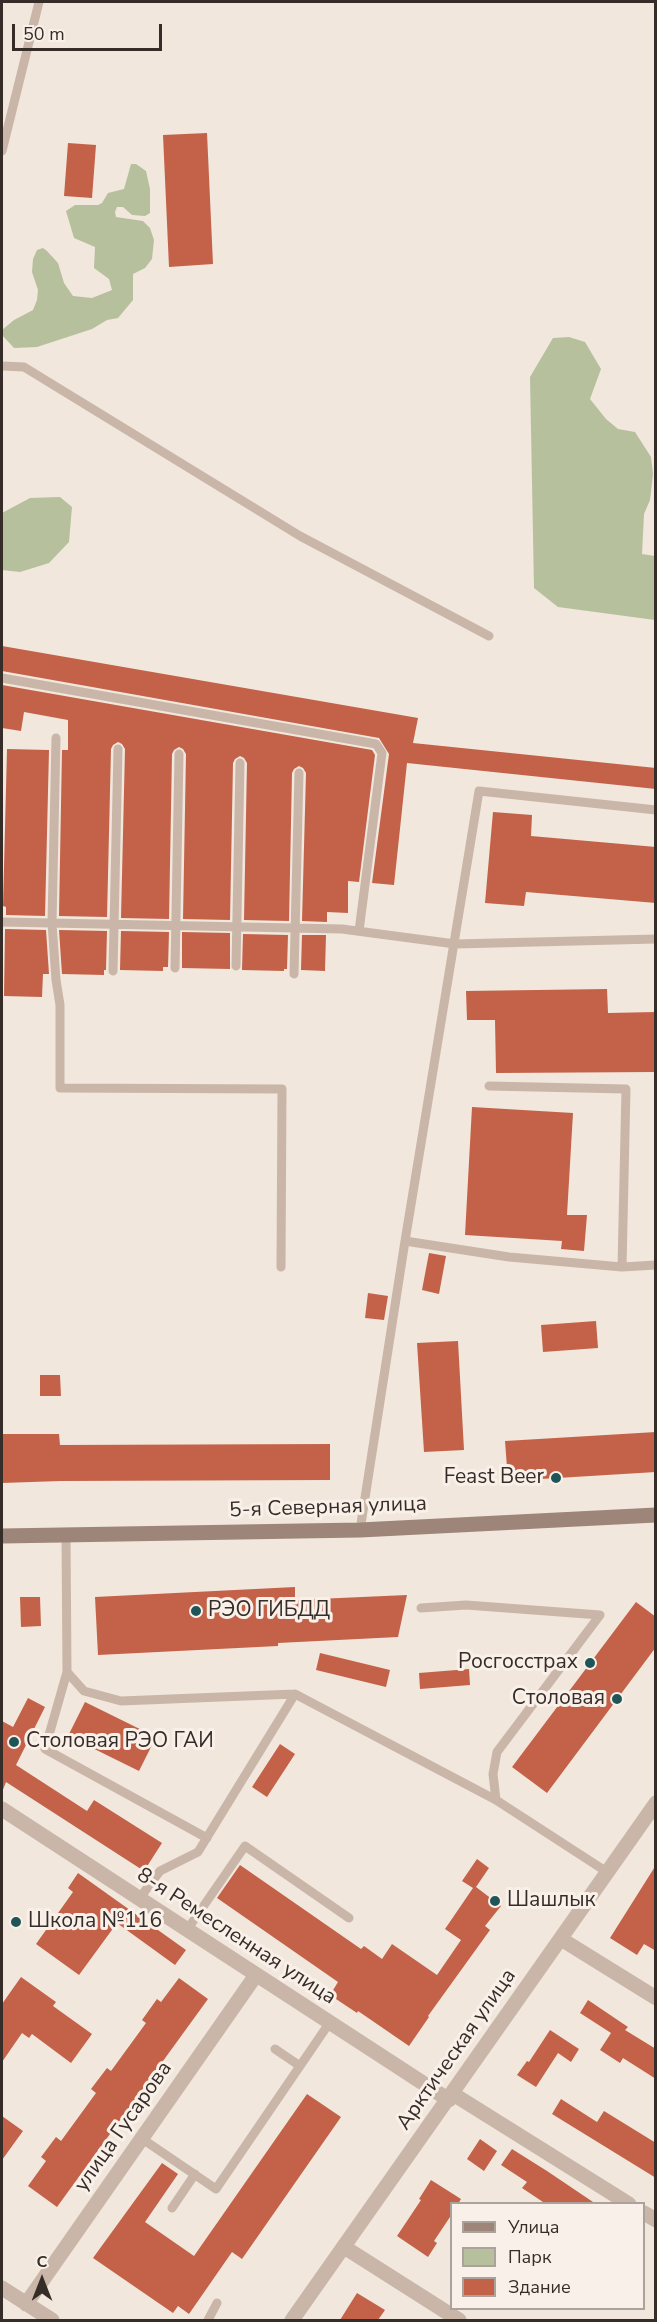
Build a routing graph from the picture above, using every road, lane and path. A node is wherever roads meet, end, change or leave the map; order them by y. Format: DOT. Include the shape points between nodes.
graph roads {
  1 [pos="39,2"];
  2 [pos="2,151"];
  3 [pos="2,366"];
  4 [pos="489,636"];
  5 [pos="2,678"];
  6 [pos="56,738"];
  7 [pos="118,749"];
  8 [pos="179,754"];
  9 [pos="240,764"];
  10 [pos="299,773"];
  11 [pos="656,810"];
  12 [pos="2,922"];
  13 [pos="52,923"];
  14 [pos="114,924"];
  15 [pos="176,926"];
  16 [pos="237,927"];
  17 [pos="295,928"];
  18 [pos="359,931"];
  19 [pos="656,939"];
  20 [pos="455,944"];
  21 [pos="236,966"];
  22 [pos="175,968"];
  23 [pos="113,971"];
  24 [pos="294,974"];
  25 [pos="489,1086"];
  26 [pos="405,1241"];
  27 [pos="656,1265"];
  28 [pos="281,1267"];
  29 [pos="622,1267"];
  30 [pos="656,1515"];
  31 [pos="360,1530"];
  32 [pos="66,1535"];
  33 [pos="2,1536"];
  34 [pos="421,1608"];
  35 [pos="67,1672"];
  36 [pos="295,1694"];
  37 [pos="496,1800"];
  38 [pos="656,1803"];
  39 [pos="2,1809"];
  40 [pos="207,1838"];
  41 [pos="607,1872"];
  42 [pos="139,1899"];
  43 [pos="349,1918"];
  44 [pos="187,1930"];
  45 [pos="561,1939"];
  46 [pos="256,1975"];
  47 [pos="656,1998"];
  48 [pos="330,2022"];
  49 [pos="275,2049"];
  50 [pos="300,2066"];
  51 [pos="451,2097"];
  52 [pos="141,2138"];
  53 [pos="195,2174"];
  54 [pos="626,2202"];
  55 [pos="172,2208"];
  56 [pos="344,2247"];
  57 [pos="2,2288"];
  58 [pos="217,2303"];
  59 [pos="26,2304"];
  60 [pos="52,2320"];
  61 [pos="208,2320"];
  62 [pos="292,2320"];
  63 [pos="459,2320"];
  1 -- 2 [label="lane"];
  3 -- 4 [label="lane" via="24,367 300,536"];
  5 -- 18 [label="lane" via="376,744 382,753"];
  6 -- 13 [label="lane"];
  7 -- 14 [label="lane"];
  8 -- 15 [label="lane"];
  9 -- 16 [label="lane"];
  10 -- 17 [label="lane"];
  11 -- 20 [label="lane" via="479,791"];
  12 -- 13 [label="lane"];
  13 -- 14 [label="lane"];
  13 -- 28 [label="lane" via="60,1005 60,1088 282,1089"];
  14 -- 15 [label="lane"];
  14 -- 23 [label="lane"];
  15 -- 16 [label="lane"];
  15 -- 22 [label="lane"];
  16 -- 17 [label="lane"];
  16 -- 21 [label="lane"];
  17 -- 18 [label="lane"];
  17 -- 24 [label="lane"];
  18 -- 20 [label="lane"];
  19 -- 20 [label="lane"];
  20 -- 26 [label="lane"];
  25 -- 29 [label="lane" via="626,1089"];
  26 -- 29 [label="lane" via="509,1257"];
  26 -- 31 [label="lane"];
  27 -- 29 [label="lane"];
  30 -- 31 [label="main road, 5-я Северная улица"];
  31 -- 32 [label="main road, 5-я Северная улица"];
  32 -- 33 [label="main road, 5-я Северная улица"];
  32 -- 35 [label="lane"];
  34 -- 37 [label="lane" via="466,1605 600,1615 497,1752"];
  35 -- 36 [label="lane" via="84,1691 121,1701"];
  35 -- 40 [label="lane" via="45,1749"];
  36 -- 37 [label="lane"];
  36 -- 40 [label="lane"];
  37 -- 41 [label="lane"];
  38 -- 41 [label="street, Арктическая улица"];
  39 -- 42 [label="street, 8-я Ремесленная улица"];
  40 -- 42 [label="lane" via="198,1852 160,1871"];
  41 -- 45 [label="street, Арктическая улица"];
  42 -- 44 [label="street, 8-я Ремесленная улица"];
  43 -- 44 [label="lane" via="245,1846"];
  44 -- 46 [label="street, 8-я Ремесленная улица"];
  45 -- 47 [label="street"];
  45 -- 51 [label="street, Арктическая улица"];
  46 -- 48 [label="street, 8-я Ремесленная улица"];
  46 -- 52 [label="street, улица Гусарова"];
  48 -- 50 [label="lane"];
  48 -- 51 [label="street, 8-я Ремесленная улица"];
  49 -- 50 [label="lane"];
  50 -- 53 [label="lane" via="216,2189"];
  51 -- 54 [label="street, 8-я Ремесленная улица"];
  51 -- 56 [label="street, Арктическая улица"];
  52 -- 53 [label="lane"];
  52 -- 59 [label="street, улица Гусарова"];
  53 -- 55 [label="lane"];
  56 -- 62 [label="street, Арктическая улица"];
  56 -- 63 [label="street"];
  57 -- 59 [label="street"];
  58 -- 61 [label="lane"];
  59 -- 60 [label="street"];
}
